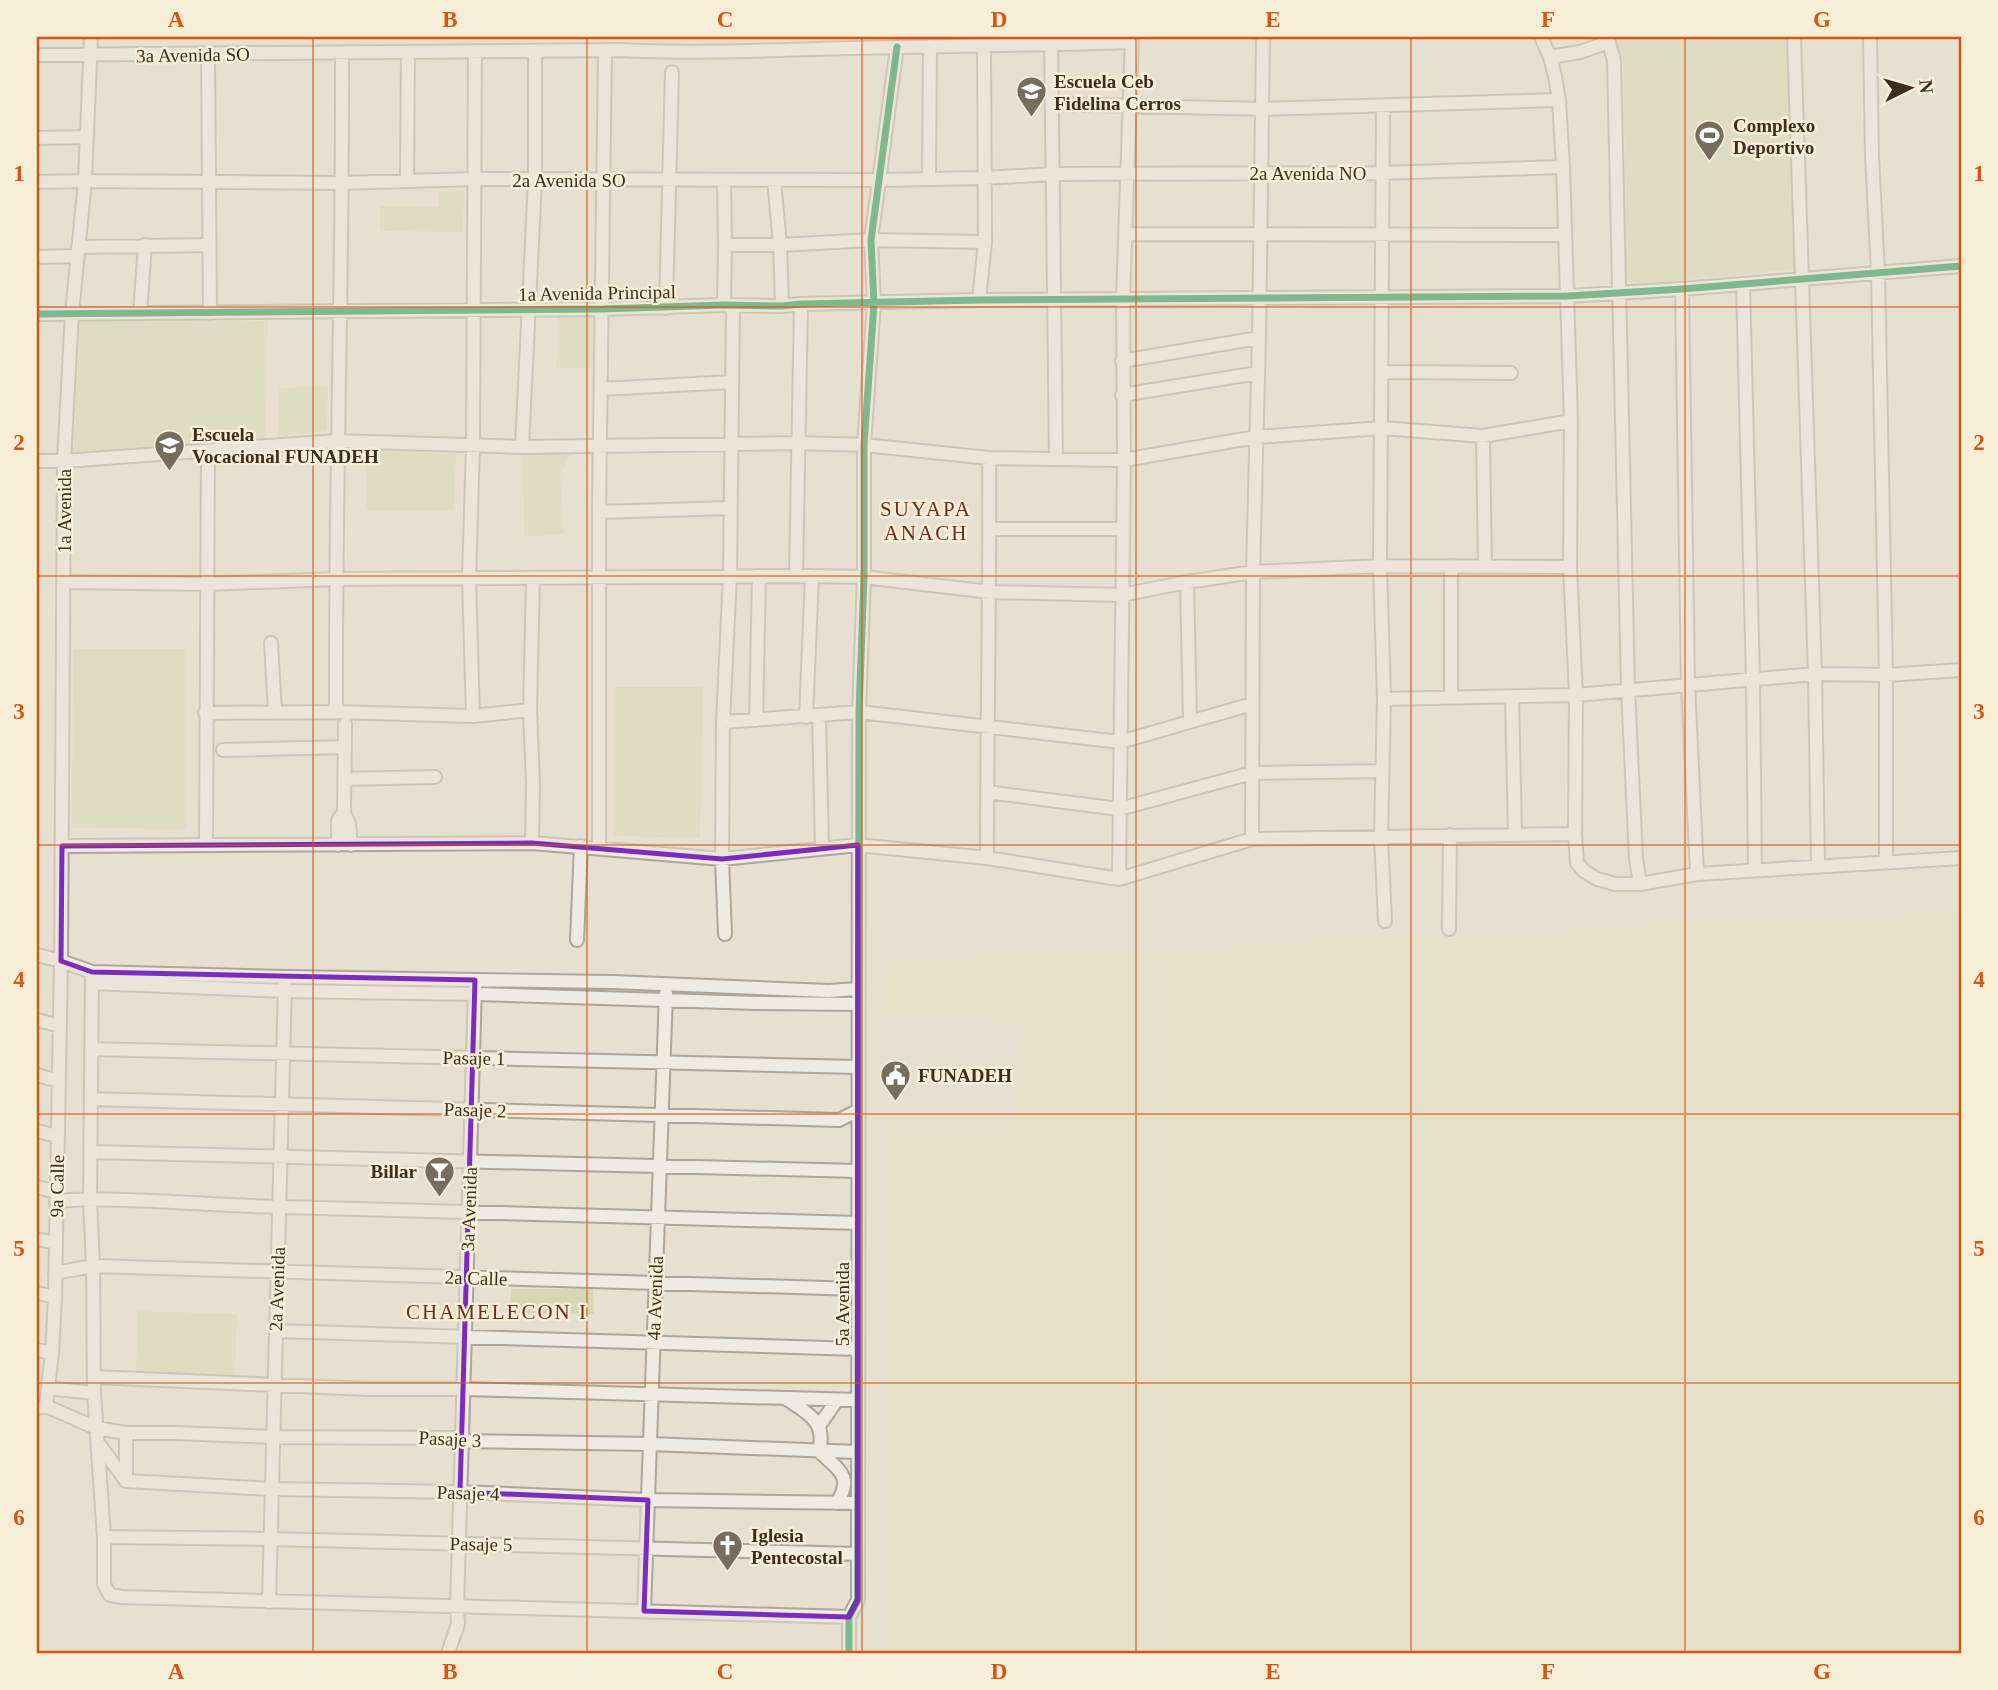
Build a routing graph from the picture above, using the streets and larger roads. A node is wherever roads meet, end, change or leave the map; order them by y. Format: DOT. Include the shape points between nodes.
graph roads {
  1 [pos="91,37"];
  2 [pos="1263,37"];
  3 [pos="1541,37"];
  4 [pos="1794,37"];
  5 [pos="1870,37"];
  6 [pos="1608,39"];
  7 [pos="1132,40"];
  8 [pos="1051,41"];
  9 [pos="619,43"];
  10 [pos="930,46"];
  11 [pos="897,47"];
  12 [pos="984,47"];
  13 [pos="605,50"];
  14 [pos="475,51"];
  15 [pos="535,51"];
  16 [pos="408,52"];
  17 [pos="342,53"];
  18 [pos="208,54"];
  19 [pos="37,55"];
  20 [pos="91,56"];
  21 [pos="1550,57"];
  22 [pos="672,72"];
  23 [pos="1559,100"];
  24 [pos="1052,104"];
  25 [pos="1129,106"];
  26 [pos="1383,106"];
  27 [pos="1263,109"];
  28 [pos="87,137"];
  29 [pos="37,138"];
  30 [pos="1563,167"];
  31 [pos="1261,173"];
  32 [pos="1382,173"];
  33 [pos="1053,174"];
  34 [pos="1128,174"];
  35 [pos="984,178"];
  36 [pos="473,179"];
  37 [pos="929,179"];
  38 [pos="534,180"];
  39 [pos="603,180"];
  40 [pos="669,180"];
  41 [pos="724,180"];
  42 [pos="774,180"];
  43 [pos="879,180"];
  44 [pos="85,181"];
  45 [pos="407,181"];
  46 [pos="37,182"];
  47 [pos="208,182"];
  48 [pos="342,183"];
  49 [pos="1126,234"];
  50 [pos="1260,234"];
  51 [pos="1565,235"];
  52 [pos="1382,236"];
  53 [pos="871,240"];
  54 [pos="985,242"];
  55 [pos="209,245"];
  56 [pos="726,245"];
  57 [pos="780,245"];
  58 [pos="145,246"];
  59 [pos="77,251"];
  60 [pos="37,257"];
  61 [pos="1961,266"];
  62 [pos="1878,273"];
  63 [pos="1803,278"];
  64 [pos="1743,284"];
  65 [pos="1682,289"];
  66 [pos="1620,293"];
  67 [pos="1568,296"];
  68 [pos="1259,298"];
  69 [pos="1123,299"];
  70 [pos="1381,299"];
  71 [pos="979,300"];
  72 [pos="1054,300"];
  73 [pos="801,304"];
  74 [pos="874,304"];
  75 [pos="728,305"];
  76 [pos="782,306"];
  77 [pos="666,308"];
  78 [pos="602,309"];
  79 [pos="528,310"];
  80 [pos="473,311"];
  81 [pos="340,312"];
  82 [pos="72,313"];
  83 [pos="140,313"];
  84 [pos="210,313"];
  85 [pos="37,314"];
  86 [pos="1259,338"];
  87 [pos="1122,361"];
  88 [pos="1382,372"];
  89 [pos="1258,373"];
  90 [pos="1511,373"];
  91 [pos="732,382"];
  92 [pos="601,389"];
  93 [pos="1122,395"];
  94 [pos="1571,421"];
  95 [pos="1382,428"];
  96 [pos="1483,436"];
  97 [pos="1256,437"];
  98 [pos="337,441"];
  99 [pos="732,442"];
  100 [pos="799,443"];
  101 [pos="473,445"];
  102 [pos="864,445"];
  103 [pos="522,447"];
  104 [pos="600,447"];
  105 [pos="208,451"];
  106 [pos="989,458"];
  107 [pos="1056,459"];
  108 [pos="1124,460"];
  109 [pos="37,461"];
  110 [pos="64,461"];
  111 [pos="731,508"];
  112 [pos="599,513"];
  113 [pos="990,529"];
  114 [pos="1122,529"];
  115 [pos="1380,566"];
  116 [pos="1451,566"];
  117 [pos="1485,567"];
  118 [pos="1570,567"];
  119 [pos="1253,572"];
  120 [pos="730,575"];
  121 [pos="759,576"];
  122 [pos="796,576"];
  123 [pos="812,576"];
  124 [pos="864,577"];
  125 [pos="335,579"];
  126 [pos="469,579"];
  127 [pos="533,579"];
  128 [pos="600,579"];
  129 [pos="64,582"];
  130 [pos="1187,582"];
  131 [pos="207,584"];
  132 [pos="990,592"];
  133 [pos="1122,595"];
  134 [pos="271,643"];
  135 [pos="1961,670"];
  136 [pos="1815,674"];
  137 [pos="1886,675"];
  138 [pos="1753,679"];
  139 [pos="1688,684"];
  140 [pos="1628,689"];
  141 [pos="1576,695"];
  142 [pos="1512,697"];
  143 [pos="1451,698"];
  144 [pos="1384,699"];
  145 [pos="1252,704"];
  146 [pos="530,710"];
  147 [pos="275,712"];
  148 [pos="336,712"];
  149 [pos="859,712"];
  150 [pos="205,713"];
  151 [pos="820,715"];
  152 [pos="473,716"];
  153 [pos="806,717"];
  154 [pos="756,720"];
  155 [pos="1190,720"];
  156 [pos="723,722"];
  157 [pos="345,724"];
  158 [pos="987,726"];
  159 [pos="1120,742"];
  160 [pos="345,747"];
  161 [pos="223,750"];
  162 [pos="1382,771"];
  163 [pos="1252,773"];
  164 [pos="435,777"];
  165 [pos="344,779"];
  166 [pos="987,793"];
  167 [pos="1119,809"];
  168 [pos="1515,834"];
  169 [pos="1575,834"];
  170 [pos="1450,835"];
  171 [pos="1381,836"];
  172 [pos="1252,839"];
  173 [pos="532,843"];
  174 [pos="206,844"];
  175 [pos="344,845"];
  176 [pos="858,845"];
  177 [pos="62,846"];
  178 [pos="581,846"];
  179 [pos="599,847"];
  180 [pos="821,848"];
  181 [pos="987,858"];
  182 [pos="1961,858"];
  183 [pos="722,859"];
  184 [pos="1886,862"];
  185 [pos="1818,866"];
  186 [pos="1755,870"];
  187 [pos="1697,874"];
  188 [pos="1119,879"];
  189 [pos="1640,884"];
  190 [pos="1385,921"];
  191 [pos="1449,929"];
  192 [pos="725,934"];
  193 [pos="577,940"];
  194 [pos="37,955"];
  195 [pos="61,961"];
  196 [pos="286,977"];
  197 [pos="92,978"];
  198 [pos="475,979"];
  199 [pos="666,986"];
  200 [pos="858,989"];
  201 [pos="285,991"];
  202 [pos="475,994"];
  203 [pos="666,1000"];
  204 [pos="857,1004"];
  205 [pos="37,1020"];
  206 [pos="60,1026"];
  207 [pos="91,1049"];
  208 [pos="284,1054"];
  209 [pos="473,1058"];
  210 [pos="664,1063"];
  211 [pos="857,1067"];
  212 [pos="37,1075"];
  213 [pos="59,1080"];
  214 [pos="91,1099"];
  215 [pos="282,1104"];
  216 [pos="471,1110"];
  217 [pos="858,1111"];
  218 [pos="662,1115"];
  219 [pos="37,1131"];
  220 [pos="57,1136"];
  221 [pos="91,1152"];
  222 [pos="281,1156"];
  223 [pos="470,1161"];
  224 [pos="660,1167"];
  225 [pos="858,1171"];
  226 [pos="37,1187"];
  227 [pos="56,1197"];
  228 [pos="90,1199"];
  229 [pos="279,1207"];
  230 [pos="468,1211"];
  231 [pos="658,1219"];
  232 [pos="858,1223"];
  233 [pos="37,1239"];
  234 [pos="56,1243"];
  235 [pos="93,1266"];
  236 [pos="278,1272"];
  237 [pos="55,1273"];
  238 [pos="467,1278"];
  239 [pos="656,1282"];
  240 [pos="858,1289"];
  241 [pos="37,1293"];
  242 [pos="55,1297"];
  243 [pos="276,1331"];
  244 [pos="465,1337"];
  245 [pos="654,1342"];
  246 [pos="858,1349"];
  247 [pos="37,1350"];
  248 [pos="52,1353"];
  249 [pos="94,1377"];
  250 [pos="275,1385"];
  251 [pos="48,1388"];
  252 [pos="463,1389"];
  253 [pos="94,1393"];
  254 [pos="652,1394"];
  255 [pos="785,1398"];
  256 [pos="837,1400"];
  257 [pos="858,1400"];
  258 [pos="42,1407"];
  259 [pos="819,1426"];
  260 [pos="96,1428"];
  261 [pos="126,1433"];
  262 [pos="273,1437"];
  263 [pos="462,1441"];
  264 [pos="98,1443"];
  265 [pos="650,1444"];
  266 [pos="819,1451"];
  267 [pos="858,1452"];
  268 [pos="126,1481"];
  269 [pos="272,1489"];
  270 [pos="460,1492"];
  271 [pos="648,1500"];
  272 [pos="837,1503"];
  273 [pos="858,1503"];
  274 [pos="104,1537"];
  275 [pos="271,1539"];
  276 [pos="459,1544"];
  277 [pos="646,1548"];
  278 [pos="858,1554"];
  279 [pos="270,1602"];
  280 [pos="457,1606"];
  281 [pos="644,1611"];
  282 [pos="849,1617"];
  283 [pos="448,1653"];
  284 [pos="849,1653"];
  1 -- 20 [label="street, 1a Avenida"];
  2 -- 27 [label="street"];
  3 -- 21 [label="street"];
  4 -- 63 [label="street"];
  5 -- 62 [label="street"];
  6 -- 21 [label="street" via="1580,52"];
  6 -- 66 [label="street" via="1614,60"];
  7 -- 8 [label="street, 3a Avenida SO"];
  7 -- 25 [label="street"];
  8 -- 12 [label="street, 3a Avenida SO"];
  8 -- 24 [label="street"];
  9 -- 11 [label="street, 3a Avenida SO" via="670,52"];
  9 -- 13 [label="street, 3a Avenida SO"];
  10 -- 11 [label="street, 3a Avenida SO"];
  10 -- 12 [label="street, 3a Avenida SO"];
  10 -- 37 [label="street"];
  11 -- 43 [label="street, 5a Avenida"];
  12 -- 35 [label="street"];
  13 -- 15 [label="street, 3a Avenida SO"];
  13 -- 39 [label="street"];
  14 -- 15 [label="street, 3a Avenida SO"];
  14 -- 16 [label="street, 3a Avenida SO"];
  14 -- 36 [label="street"];
  15 -- 38 [label="street"];
  16 -- 17 [label="street, 3a Avenida SO"];
  16 -- 45 [label="street"];
  17 -- 18 [label="street, 3a Avenida SO"];
  17 -- 48 [label="street"];
  18 -- 20 [label="street, 3a Avenida SO"];
  18 -- 47 [label="street"];
  19 -- 20 [label="street, 3a Avenida SO"];
  20 -- 28 [label="street, 1a Avenida"];
  21 -- 23 [label="street"];
  22 -- 40 [label="street"];
  23 -- 26 [label="street"];
  23 -- 30 [label="street"];
  24 -- 25 [label="street"];
  24 -- 33 [label="street"];
  25 -- 27 [label="street"];
  25 -- 34 [label="street"];
  26 -- 27 [label="street"];
  26 -- 32 [label="street"];
  27 -- 31 [label="street"];
  28 -- 29 [label="street"];
  28 -- 44 [label="street, 1a Avenida"];
  30 -- 32 [label="street, 2a Avenida NO"];
  30 -- 51 [label="street"];
  31 -- 32 [label="street, 2a Avenida NO"];
  31 -- 34 [label="street, 2a Avenida NO"];
  31 -- 50 [label="street"];
  32 -- 52 [label="street"];
  33 -- 34 [label="street, 2a Avenida NO"];
  33 -- 35 [label="street, 2a Avenida SO"];
  33 -- 72 [label="street"];
  34 -- 49 [label="street"];
  35 -- 37 [label="street, 2a Avenida SO"];
  35 -- 54 [label="street"];
  36 -- 38 [label="street, 2a Avenida SO"];
  36 -- 45 [label="street, 2a Avenida SO"];
  36 -- 80 [label="street"];
  37 -- 43 [label="street, 2a Avenida SO"];
  38 -- 39 [label="street, 2a Avenida SO"];
  38 -- 79 [label="street"];
  39 -- 40 [label="street, 2a Avenida SO"];
  39 -- 78 [label="street"];
  40 -- 41 [label="street, 2a Avenida SO"];
  40 -- 77 [label="street"];
  41 -- 42 [label="street, 2a Avenida SO"];
  41 -- 56 [label="street"];
  42 -- 43 [label="street, 2a Avenida SO"];
  42 -- 57 [label="street"];
  43 -- 53 [label="street, 5a Avenida"];
  44 -- 46 [label="street"];
  44 -- 47 [label="street, 2a Avenida SO"];
  44 -- 59 [label="street, 1a Avenida"];
  45 -- 48 [label="street, 2a Avenida SO"];
  47 -- 48 [label="street, 2a Avenida SO"];
  47 -- 55 [label="street"];
  48 -- 81 [label="street"];
  49 -- 50 [label="street"];
  49 -- 69 [label="street"];
  50 -- 52 [label="street"];
  50 -- 68 [label="street"];
  51 -- 52 [label="street"];
  51 -- 67 [label="street"];
  52 -- 70 [label="street"];
  53 -- 54 [label="street"];
  53 -- 57 [label="street"];
  53 -- 74 [label="street, 5a Avenida"];
  54 -- 71 [label="street"];
  55 -- 58 [label="street"];
  55 -- 84 [label="street"];
  56 -- 57 [label="street"];
  56 -- 75 [label="street"];
  57 -- 76 [label="street"];
  58 -- 59 [label="street"];
  58 -- 83 [label="street"];
  59 -- 60 [label="street"];
  59 -- 82 [label="street, 1a Avenida"];
  61 -- 62 [label="street, 1a Avenida Principal"];
  62 -- 63 [label="street, 1a Avenida Principal"];
  62 -- 137 [label="street"];
  63 -- 64 [label="street, 1a Avenida Principal"];
  63 -- 136 [label="street"];
  64 -- 65 [label="street, 1a Avenida Principal"];
  64 -- 138 [label="street"];
  65 -- 66 [label="street, 1a Avenida Principal"];
  65 -- 139 [label="street"];
  66 -- 67 [label="street, 1a Avenida Principal"];
  66 -- 140 [label="street"];
  67 -- 70 [label="street, 1a Avenida Principal"];
  67 -- 94 [label="street"];
  68 -- 69 [label="street, 1a Avenida Principal"];
  68 -- 70 [label="street, 1a Avenida Principal"];
  68 -- 86 [label="street"];
  69 -- 72 [label="street, 1a Avenida Principal"];
  69 -- 87 [label="street"];
  70 -- 88 [label="street"];
  71 -- 72 [label="street, 1a Avenida Principal"];
  71 -- 74 [label="street, 1a Avenida Principal"];
  72 -- 107 [label="street"];
  73 -- 74 [label="street, 1a Avenida Principal"];
  73 -- 76 [label="street, 1a Avenida Principal"];
  73 -- 100 [label="street"];
  74 -- 102 [label="street, 5a Avenida"];
  75 -- 76 [label="street, 1a Avenida Principal"];
  75 -- 77 [label="street, 1a Avenida Principal"];
  75 -- 91 [label="street"];
  77 -- 78 [label="street, 1a Avenida Principal"];
  78 -- 79 [label="street, 1a Avenida Principal"];
  78 -- 92 [label="street"];
  79 -- 80 [label="street, 1a Avenida Principal"];
  79 -- 103 [label="street"];
  80 -- 81 [label="street, 1a Avenida Principal"];
  80 -- 101 [label="street"];
  81 -- 84 [label="street, 1a Avenida Principal"];
  81 -- 98 [label="street"];
  82 -- 83 [label="street, 1a Avenida Principal"];
  82 -- 85 [label="street"];
  82 -- 110 [label="street, 1a Avenida"];
  83 -- 84 [label="street, 1a Avenida Principal"];
  86 -- 87 [label="street"];
  86 -- 89 [label="street"];
  87 -- 93 [label="street"];
  88 -- 90 [label="street"];
  88 -- 95 [label="street"];
  89 -- 93 [label="street"];
  89 -- 97 [label="street"];
  91 -- 92 [label="street"];
  91 -- 99 [label="street"];
  92 -- 104 [label="street"];
  93 -- 108 [label="street"];
  94 -- 96 [label="street"];
  94 -- 118 [label="street"];
  95 -- 96 [label="street"];
  95 -- 97 [label="street"];
  95 -- 115 [label="street"];
  96 -- 117 [label="street"];
  97 -- 108 [label="street"];
  97 -- 119 [label="street"];
  98 -- 101 [label="street"];
  98 -- 105 [label="street"];
  98 -- 125 [label="street"];
  99 -- 100 [label="street"];
  99 -- 104 [label="street"];
  99 -- 111 [label="street"];
  100 -- 102 [label="street"];
  100 -- 122 [label="street"];
  101 -- 103 [label="street"];
  101 -- 126 [label="street"];
  102 -- 106 [label="street"];
  102 -- 124 [label="street, 5a Avenida"];
  103 -- 104 [label="street"];
  104 -- 112 [label="street"];
  105 -- 110 [label="street"];
  105 -- 131 [label="street"];
  106 -- 107 [label="street"];
  106 -- 113 [label="street"];
  107 -- 108 [label="street"];
  108 -- 114 [label="street"];
  109 -- 110 [label="street"];
  110 -- 129 [label="street, 1a Avenida"];
  111 -- 112 [label="street"];
  111 -- 120 [label="street"];
  112 -- 128 [label="street"];
  113 -- 114 [label="street"];
  113 -- 132 [label="street"];
  114 -- 133 [label="street"];
  115 -- 116 [label="street"];
  115 -- 119 [label="street"];
  115 -- 144 [label="street"];
  116 -- 117 [label="street"];
  116 -- 143 [label="street"];
  117 -- 118 [label="street"];
  118 -- 141 [label="street"];
  119 -- 130 [label="street"];
  119 -- 145 [label="street"];
  120 -- 121 [label="street"];
  120 -- 128 [label="street"];
  120 -- 156 [label="street"];
  121 -- 122 [label="street"];
  121 -- 154 [label="street"];
  122 -- 123 [label="street"];
  123 -- 124 [label="street"];
  123 -- 153 [label="street"];
  124 -- 132 [label="street"];
  124 -- 149 [label="street, 5a Avenida"];
  125 -- 126 [label="street"];
  125 -- 131 [label="street"];
  125 -- 148 [label="street"];
  126 -- 127 [label="street"];
  126 -- 152 [label="street"];
  127 -- 128 [label="street"];
  127 -- 146 [label="street"];
  128 -- 179 [label="street"];
  129 -- 131 [label="street"];
  129 -- 177 [label="street, 1a Avenida"];
  130 -- 133 [label="street"];
  130 -- 155 [label="street"];
  131 -- 150 [label="street"];
  132 -- 133 [label="street"];
  132 -- 158 [label="street"];
  133 -- 159 [label="street"];
  134 -- 147 [label="street"];
  135 -- 137 [label="street"];
  136 -- 137 [label="street"];
  136 -- 138 [label="street"];
  136 -- 185 [label="street"];
  137 -- 184 [label="street"];
  138 -- 139 [label="street"];
  138 -- 186 [label="street"];
  139 -- 140 [label="street"];
  139 -- 187 [label="street"];
  140 -- 141 [label="street"];
  140 -- 189 [label="street"];
  141 -- 142 [label="street"];
  141 -- 169 [label="street"];
  142 -- 143 [label="street"];
  142 -- 168 [label="street"];
  143 -- 144 [label="street"];
  144 -- 162 [label="street"];
  145 -- 155 [label="street"];
  145 -- 163 [label="street"];
  146 -- 152 [label="street"];
  146 -- 173 [label="street"];
  147 -- 148 [label="street"];
  147 -- 150 [label="street"];
  148 -- 152 [label="street"];
  149 -- 151 [label="street"];
  149 -- 158 [label="street"];
  149 -- 176 [label="street, 5a Avenida"];
  150 -- 174 [label="street"];
  151 -- 153 [label="street"];
  151 -- 180 [label="street"];
  153 -- 154 [label="street"];
  154 -- 156 [label="street"];
  155 -- 159 [label="street"];
  156 -- 183 [label="street"];
  157 -- 160 [label="street"];
  158 -- 159 [label="street"];
  158 -- 166 [label="street"];
  159 -- 167 [label="street"];
  160 -- 161 [label="street"];
  160 -- 165 [label="street"];
  162 -- 163 [label="street"];
  162 -- 171 [label="street"];
  163 -- 167 [label="street"];
  163 -- 172 [label="street"];
  164 -- 165 [label="street"];
  165 -- 175 [label="street" via="344,812 349,824"];
  166 -- 167 [label="street"];
  166 -- 181 [label="street"];
  167 -- 188 [label="street"];
  168 -- 169 [label="street"];
  168 -- 170 [label="street"];
  169 -- 189 [label="street" via="1577,863 1584,871 1615,884"];
  170 -- 171 [label="street"];
  170 -- 191 [label="street"];
  171 -- 172 [label="street"];
  171 -- 190 [label="street"];
  172 -- 188 [label="street"];
  173 -- 175 [label="street"];
  173 -- 178 [label="street"];
  174 -- 175 [label="street"];
  174 -- 177 [label="street"];
  176 -- 180 [label="street"];
  176 -- 181 [label="street"];
  176 -- 200 [label="street, 5a Avenida"];
  177 -- 195 [label="street, 1a Avenida"];
  178 -- 179 [label="street"];
  178 -- 193 [label="street"];
  179 -- 183 [label="street"];
  180 -- 183 [label="street"];
  181 -- 188 [label="street"];
  182 -- 184 [label="street"];
  183 -- 192 [label="street"];
  184 -- 185 [label="street"];
  185 -- 186 [label="street"];
  186 -- 187 [label="street"];
  187 -- 189 [label="street"];
  194 -- 195 [label="street"];
  195 -- 197 [label="street"];
  195 -- 206 [label="street, 9a Calle"];
  196 -- 197 [label="street"];
  196 -- 198 [label="street"];
  196 -- 201 [label="street, 2a Avenida"];
  197 -- 201 [label="street"];
  197 -- 207 [label="street"];
  198 -- 199 [label="street"];
  198 -- 202 [label="street, 3a Avenida"];
  199 -- 200 [label="street"];
  199 -- 203 [label="street, 4a Avenida"];
  200 -- 204 [label="street, 5a Avenida"];
  201 -- 202 [label="street"];
  201 -- 208 [label="street, 2a Avenida"];
  202 -- 203 [label="street"];
  202 -- 209 [label="street, 3a Avenida"];
  203 -- 204 [label="street"];
  203 -- 210 [label="street, 4a Avenida"];
  204 -- 211 [label="street, 5a Avenida"];
  205 -- 206 [label="street"];
  206 -- 213 [label="street, 9a Calle"];
  207 -- 208 [label="street, Pasaje 1"];
  207 -- 214 [label="street"];
  208 -- 209 [label="street, Pasaje 1"];
  208 -- 215 [label="street, 2a Avenida"];
  209 -- 210 [label="street, Pasaje 1"];
  209 -- 216 [label="street, 3a Avenida"];
  210 -- 211 [label="street, Pasaje 1"];
  210 -- 218 [label="street, 4a Avenida"];
  211 -- 217 [label="street, 5a Avenida"];
  212 -- 213 [label="street"];
  213 -- 220 [label="street, 9a Calle"];
  214 -- 215 [label="street, Pasaje 2"];
  214 -- 221 [label="street"];
  215 -- 216 [label="street, Pasaje 2"];
  215 -- 222 [label="street, 2a Avenida"];
  216 -- 218 [label="street, Pasaje 2"];
  216 -- 223 [label="street, 3a Avenida"];
  217 -- 218 [label="street, Pasaje 2" via="839,1120"];
  217 -- 225 [label="street, 5a Avenida"];
  218 -- 224 [label="street, 4a Avenida"];
  219 -- 220 [label="street"];
  220 -- 227 [label="street, 9a Calle"];
  221 -- 222 [label="street"];
  221 -- 228 [label="street"];
  222 -- 223 [label="street"];
  222 -- 229 [label="street, 2a Avenida"];
  223 -- 224 [label="street"];
  223 -- 230 [label="street, 3a Avenida"];
  224 -- 225 [label="street"];
  224 -- 231 [label="street, 4a Avenida"];
  225 -- 232 [label="street, 5a Avenida"];
  226 -- 227 [label="street"];
  227 -- 228 [label="street"];
  227 -- 234 [label="street, 9a Calle"];
  228 -- 229 [label="street"];
  228 -- 235 [label="street"];
  229 -- 230 [label="street"];
  229 -- 236 [label="street, 2a Avenida"];
  230 -- 231 [label="street"];
  230 -- 238 [label="street, 3a Avenida"];
  231 -- 232 [label="street"];
  231 -- 239 [label="street, 4a Avenida"];
  232 -- 240 [label="street, 5a Avenida"];
  233 -- 234 [label="street"];
  234 -- 237 [label="street, 9a Calle"];
  235 -- 236 [label="street, 2a Calle"];
  235 -- 237 [label="street, 2a Calle"];
  235 -- 249 [label="street"];
  236 -- 238 [label="street, 2a Calle"];
  236 -- 243 [label="street, 2a Avenida"];
  237 -- 242 [label="street, 9a Calle"];
  238 -- 239 [label="street, 2a Calle"];
  238 -- 244 [label="street, 3a Avenida"];
  239 -- 240 [label="street, 2a Calle"];
  239 -- 245 [label="street, 4a Avenida"];
  240 -- 246 [label="street, 5a Avenida"];
  241 -- 242 [label="street"];
  242 -- 248 [label="street, 9a Calle"];
  243 -- 244 [label="street"];
  243 -- 250 [label="street, 2a Avenida"];
  244 -- 245 [label="street"];
  244 -- 252 [label="street, 3a Avenida"];
  245 -- 246 [label="street"];
  245 -- 254 [label="street, 4a Avenida"];
  246 -- 257 [label="street, 5a Avenida"];
  247 -- 248 [label="street"];
  248 -- 251 [label="street, 9a Calle"];
  249 -- 250 [label="street"];
  249 -- 253 [label="street"];
  250 -- 252 [label="street"];
  250 -- 262 [label="street, 2a Avenida"];
  251 -- 253 [label="street"];
  251 -- 258 [label="street, 9a Calle"];
  252 -- 254 [label="street"];
  252 -- 263 [label="street, 3a Avenida"];
  253 -- 260 [label="street"];
  254 -- 255 [label="street"];
  254 -- 265 [label="street, 4a Avenida"];
  255 -- 256 [label="street"];
  255 -- 259 [label="street"];
  256 -- 257 [label="street"];
  256 -- 259 [label="street"];
  257 -- 267 [label="street, 5a Avenida"];
  258 -- 260 [label="street, Pasaje 3"];
  259 -- 266 [label="street"];
  260 -- 261 [label="street, Pasaje 3"];
  260 -- 264 [label="street"];
  261 -- 262 [label="street, Pasaje 3"];
  261 -- 268 [label="street"];
  262 -- 263 [label="street, Pasaje 3"];
  262 -- 269 [label="street, 2a Avenida"];
  263 -- 265 [label="street, Pasaje 3"];
  263 -- 270 [label="street, 3a Avenida"];
  264 -- 268 [label="street"];
  264 -- 274 [label="street"];
  265 -- 266 [label="street, Pasaje 3"];
  265 -- 271 [label="street, 4a Avenida"];
  266 -- 267 [label="street, Pasaje 3"];
  266 -- 272 [label="street" via="846,1484"];
  267 -- 273 [label="street, 5a Avenida"];
  268 -- 269 [label="street, Pasaje 4"];
  269 -- 270 [label="street, Pasaje 4"];
  269 -- 275 [label="street, 2a Avenida"];
  270 -- 271 [label="street, Pasaje 4"];
  270 -- 276 [label="street, 3a Avenida"];
  271 -- 272 [label="street, Pasaje 4"];
  271 -- 277 [label="street, 4a Avenida"];
  272 -- 273 [label="street, Pasaje 4"];
  273 -- 278 [label="street, 5a Avenida"];
  274 -- 275 [label="street, Pasaje 5"];
  274 -- 279 [label="street" via="104,1584 110,1595"];
  275 -- 276 [label="street, Pasaje 5"];
  275 -- 279 [label="street, 2a Avenida"];
  276 -- 277 [label="street, Pasaje 5"];
  276 -- 280 [label="street, 3a Avenida"];
  277 -- 278 [label="street, Pasaje 5"];
  277 -- 281 [label="street, 4a Avenida"];
  278 -- 282 [label="street, 5a Avenida" via="858,1600"];
  279 -- 280 [label="street"];
  280 -- 281 [label="street"];
  280 -- 283 [label="street, 3a Avenida" via="458,1624"];
  281 -- 282 [label="street"];
  282 -- 284 [label="street, 5a Avenida"];
}
